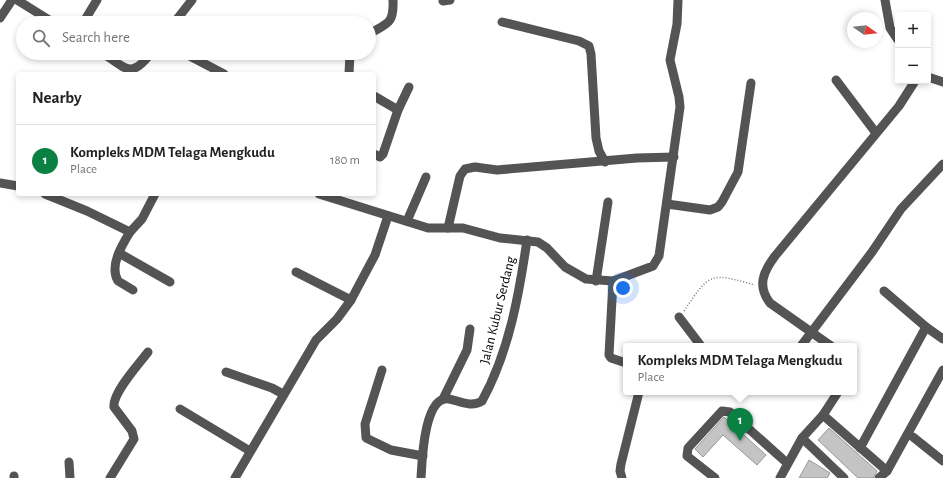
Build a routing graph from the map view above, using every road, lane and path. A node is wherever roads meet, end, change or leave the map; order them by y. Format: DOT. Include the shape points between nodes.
graph roads {
  1 [pos="97,0"];
  2 [pos="192,0"];
  3 [pos="393,0"];
  4 [pos="678,0"];
  5 [pos="885,0"];
  6 [pos="12,1"];
  7 [pos="41,16"];
  8 [pos="87,16"];
  9 [pos="179,16"];
  10 [pos="0,18"];
  11 [pos="502,22"];
  12 [pos="376,30"];
  13 [pos="895,36"];
  14 [pos="113,60"];
  15 [pos="145,60"];
  16 [pos="197,60"];
  17 [pos="350,60"];
  18 [pos="220,72"];
  19 [pos="349,72"];
  20 [pos="931,78"];
  21 [pos="836,80"];
  22 [pos="751,82"];
  23 [pos="943,82"];
  24 [pos="913,84"];
  25 [pos="409,87"];
  26 [pos="376,97"];
  27 [pos="398,110"];
  28 [pos="876,133"];
  29 [pos="376,155"];
  30 [pos="674,157"];
  31 [pos="605,162"];
  32 [pos="943,164"];
  33 [pos="426,177"];
  34 [pos="0,183"];
  35 [pos="16,186"];
  36 [pos="51,196"];
  37 [pos="154,196"];
  38 [pos="328,196"];
  39 [pos="608,202"];
  40 [pos="667,204"];
  41 [pos="388,216"];
  42 [pos="407,221"];
  43 [pos="448,228"];
  44 [pos="130,232"];
  45 [pos="527,240"];
  46 [pos="119,253"];
  47 [pos="296,272"];
  48 [pos="596,281"];
  49 [pos="613,281"];
  50 [pos="170,282"];
  51 [pos="762,287"];
  52 [pos="133,290"];
  53 [pos="884,291"];
  54 [pos="351,300"];
  55 [pos="679,317"];
  56 [pos="926,327"];
  57 [pos="470,329"];
  58 [pos="812,332"];
  59 [pos="943,339"];
  60 [pos="699,343"];
  61 [pos="803,343"];
  62 [pos="827,343"];
  63 [pos="148,352"];
  64 [pos="623,362"];
  65 [pos="382,370"];
  66 [pos="943,370"];
  67 [pos="226,372"];
  68 [pos="283,394"];
  69 [pos="638,395"];
  70 [pos="836,395"];
  71 [pos="443,399"];
  72 [pos="180,409"];
  73 [pos="823,415"];
  74 [pos="913,437"];
  75 [pos="802,438"];
  76 [pos="860,448"];
  77 [pos="250,451"];
  78 [pos="423,456"];
  79 [pos="943,461"];
  80 [pos="69,462"];
  81 [pos="787,463"];
  82 [pos="886,471"];
  83 [pos="70,478"];
  84 [pos="110,478"];
  85 [pos="235,478"];
  86 [pos="421,478"];
  87 [pos="622,478"];
  88 [pos="715,478"];
  89 [pos="780,478"];
  90 [pos="844,478"];
  91 [pos="879,478"];
  1 -- 8 [label="street"];
  2 -- 9 [label="street"];
  3 -- 12 [label="street" via="392,19"];
  4 -- 30 [label="street" via="677,24 670,60 680,97"];
  5 -- 13 [label="street" via="890,28"];
  6 -- 7 [label="street"];
  6 -- 10 [label="street"];
  11 -- 31 [label="street" via="579,41 589,46 597,145"];
  14 -- 15 [label="street" via="134,70"];
  16 -- 18 [label="street"];
  17 -- 19 [label="street"];
  20 -- 23 [label="street"];
  21 -- 28 [label="street"];
  22 -- 40 [label="street" via="738,172 718,208 710,210"];
  24 -- 28 [label="street" via="899,106"];
  25 -- 27 [label="street"];
  26 -- 27 [label="street"];
  27 -- 29 [label="street" via="383,154 380,157"];
  28 -- 51 [label="street" via="775,256 766,270"];
  30 -- 31 [label="street"];
  30 -- 40 [label="street"];
  31 -- 43 [label="street" via="497,170 475,167 465,169 460,176"];
  32 -- 58 [label="street" via="901,209"];
  33 -- 42 [label="street"];
  34 -- 35 [label="street"];
  36 -- 44 [label="street"];
  37 -- 44 [label="street" via="142,219"];
  38 -- 41 [label="street"];
  39 -- 48 [label="street"];
  40 -- 49 [label="street" via="657,262 653,266"];
  41 -- 42 [label="street"];
  41 -- 54 [label="street" via="375,255"];
  42 -- 43 [label="street" via="428,228"];
  43 -- 45 [label="street" via="463,228 490,236"];
  44 -- 46 [label="street"];
  45 -- 48 [label="street" via="543,244 559,262 574,273"];
  45 -- 71 [label="street, Jalan Kubur Serdang" via="521,282 506,343 498,369 482,401 472,405"];
  46 -- 50 [label="street"];
  46 -- 52 [label="street" via="116,279"];
  47 -- 54 [label="street"];
  48 -- 49 [label="street"];
  49 -- 64 [label="street" via="609,354 611,358"];
  51 -- 55 [label="path" via="713,277 698,290"];
  51 -- 58 [label="street" via="764,295 777,310"];
  53 -- 56 [label="street"];
  54 -- 68 [label="street" via="316,340"];
  55 -- 60 [label="street"];
  56 -- 59 [label="street"];
  56 -- 76 [label="street"];
  57 -- 71 [label="street" via="467,350"];
  58 -- 61 [label="street"];
  58 -- 62 [label="street"];
  63 -- 84 [label="street" via="117,394 114,403 114,407 132,431 134,439"];
  65 -- 78 [label="street" via="365,424 366,438 391,450"];
  66 -- 82 [label="street"];
  67 -- 68 [label="street"];
  68 -- 77 [label="street"];
  69 -- 87 [label="street" via="621,464"];
  70 -- 73 [label="street"];
  71 -- 78 [label="street" via="438,402 430,416"];
  72 -- 77 [label="street"];
  73 -- 75 [label="street"];
  73 -- 76 [label="street"];
  74 -- 79 [label="street"];
  75 -- 81 [label="street"];
  75 -- 90 [label="street"];
  76 -- 82 [label="street"];
  77 -- 85 [label="street"];
  78 -- 86 [label="street"];
  80 -- 83 [label="street"];
  81 -- 88 [label="street" via="730,412 722,411 687,452 690,458"];
  81 -- 89 [label="street"];
  82 -- 91 [label="street"];
}
